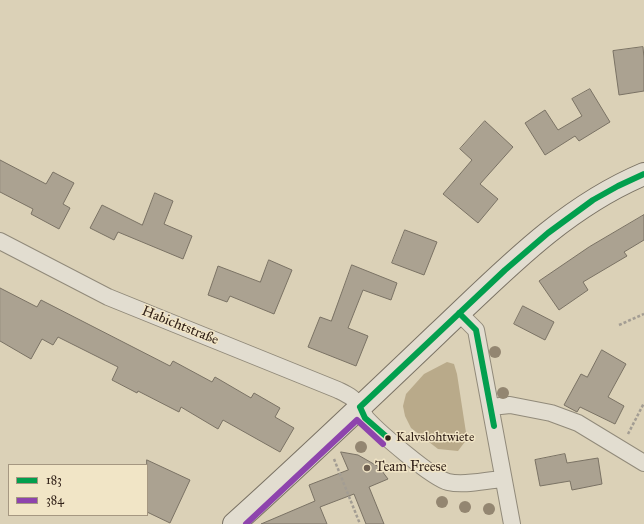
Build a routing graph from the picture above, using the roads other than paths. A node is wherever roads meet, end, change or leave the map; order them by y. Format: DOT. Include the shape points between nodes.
graph roads {
  1 [pos="644,174"];
  2 [pos="0,241"];
  3 [pos="459,313"];
  4 [pos="360,407"];
  5 [pos="491,408"];
  6 [pos="644,463"];
  7 [pos="503,478"];
  8 [pos="234,524"];
  9 [pos="512,524"];
  1 -- 3 [label="street" via="596,198 561,221"];
  2 -- 4 [label="street, Habichtstraße" via="108,298 338,390 352,397"];
  3 -- 4 [label="street"];
  3 -- 5 [label="street" via="476,330"];
  4 -- 7 [label="street" via="365,418 388,438 432,474 447,482 465,483"];
  4 -- 8 [label="street"];
  5 -- 6 [label="street" via="510,405 551,412 578,423"];
  5 -- 7 [label="street"];
  7 -- 9 [label="street"];
}
